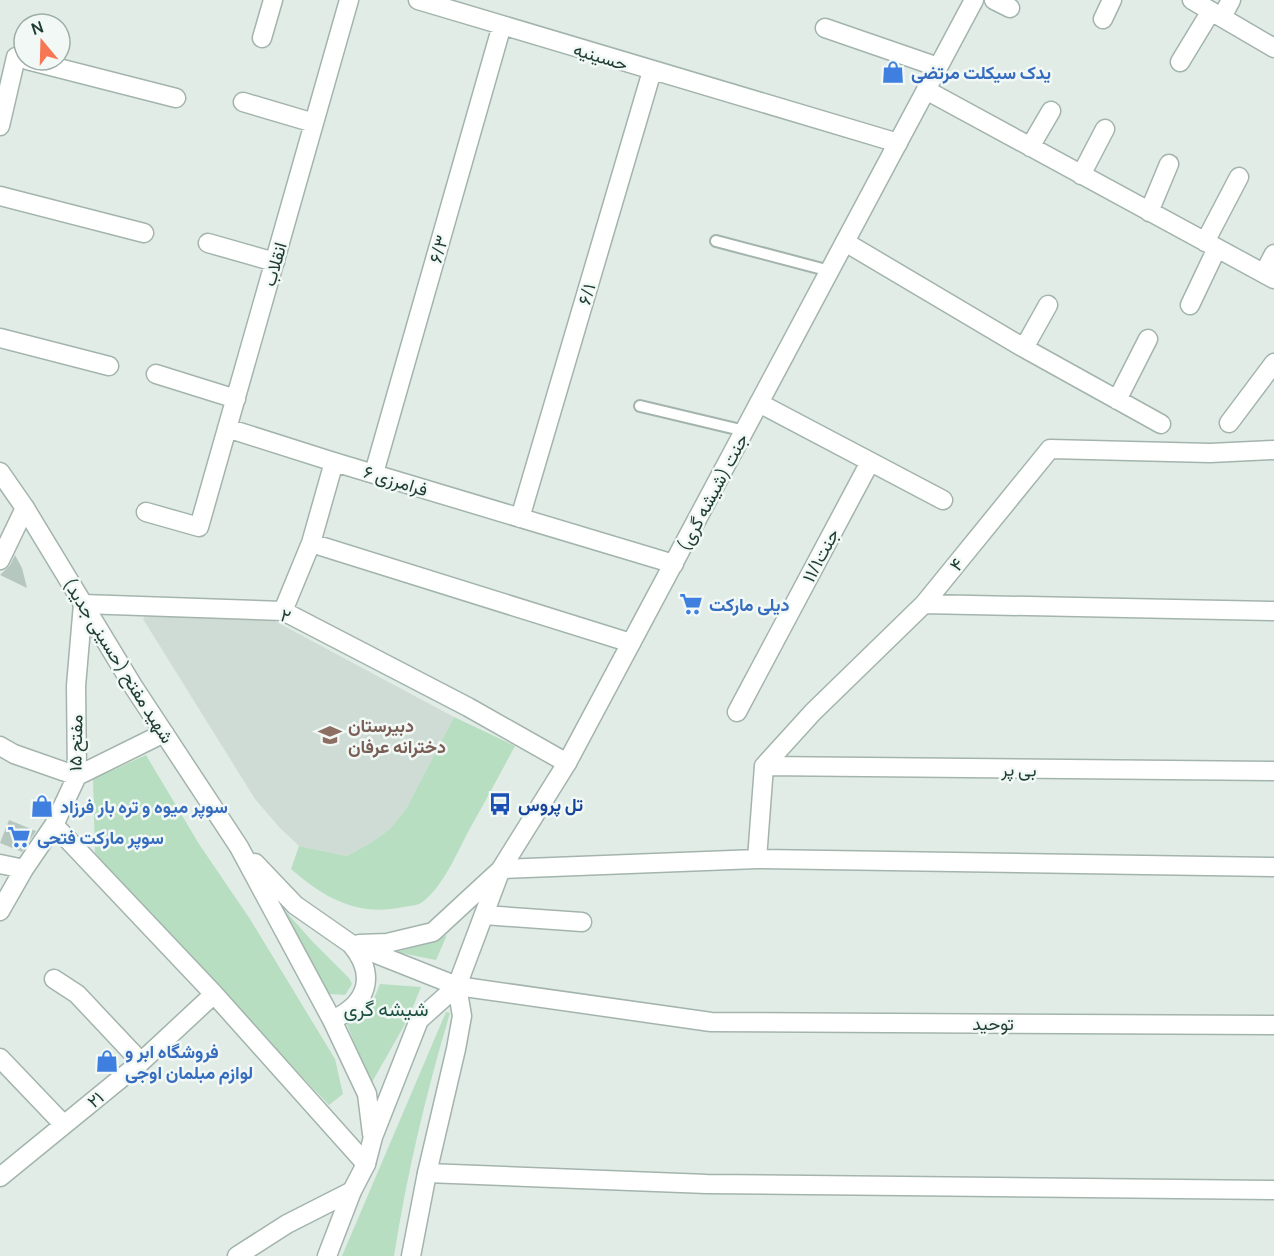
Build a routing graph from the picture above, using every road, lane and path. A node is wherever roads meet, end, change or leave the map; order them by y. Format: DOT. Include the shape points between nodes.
graph roads {
  1 [pos="273,0"];
  2 [pos="349,0"];
  3 [pos="418,0"];
  4 [pos="974,0"];
  5 [pos="1112,0"];
  6 [pos="1192,0"];
  7 [pos="1231,0"];
  8 [pos="1217,14"];
  9 [pos="1103,19"];
  10 [pos="502,26"];
  11 [pos="825,28"];
  12 [pos="262,38"];
  13 [pos="1274,48"];
  14 [pos="1180,62"];
  15 [pos="938,67"];
  16 [pos="652,71"];
  17 [pos="14,72"];
  18 [pos="72,72"];
  19 [pos="926,90"];
  20 [pos="176,98"];
  21 [pos="243,102"];
  22 [pos="1051,111"];
  23 [pos="314,123"];
  24 [pos="0,126"];
  25 [pos="1105,129"];
  26 [pos="898,143"];
  27 [pos="1030,147"];
  28 [pos="1169,164"];
  29 [pos="1081,175"];
  30 [pos="1239,177"];
  31 [pos="0,196"];
  32 [pos="1149,212"];
  33 [pos="144,233"];
  34 [pos="716,241"];
  35 [pos="845,242"];
  36 [pos="208,243"];
  37 [pos="1211,245"];
  38 [pos="1274,254"];
  39 [pos="275,262"];
  40 [pos="830,271"];
  41 [pos="1269,276"];
  42 [pos="1048,305"];
  43 [pos="1190,305"];
  44 [pos="0,338"];
  45 [pos="1148,339"];
  46 [pos="1024,348"];
  47 [pos="109,366"];
  48 [pos="1269,370"];
  49 [pos="156,374"];
  50 [pos="236,399"];
  51 [pos="1117,400"];
  52 [pos="759,403"];
  53 [pos="640,406"];
  54 [pos="1229,423"];
  55 [pos="1161,424"];
  56 [pos="227,428"];
  57 [pos="745,431"];
  58 [pos="1274,450"];
  59 [pos="334,462"];
  60 [pos="870,462"];
  61 [pos="374,473"];
  62 [pos="3,480"];
  63 [pos="943,500"];
  64 [pos="25,508"];
  65 [pos="146,512"];
  66 [pos="520,518"];
  67 [pos="310,543"];
  68 [pos="0,560"];
  69 [pos="674,564"];
  70 [pos="83,604"];
  71 [pos="924,604"];
  72 [pos="284,611"];
  73 [pos="1274,611"];
  74 [pos="632,643"];
  75 [pos="737,712"];
  76 [pos="164,733"];
  77 [pos="0,746"];
  78 [pos="567,763"];
  79 [pos="764,766"];
  80 [pos="1274,771"];
  81 [pos="77,776"];
  82 [pos="54,825"];
  83 [pos="239,847"];
  84 [pos="757,860"];
  85 [pos="0,864"];
  86 [pos="1274,867"];
  87 [pos="24,869"];
  88 [pos="501,869"];
  89 [pos="0,911"];
  90 [pos="484,915"];
  91 [pos="582,922"];
  92 [pos="351,944"];
  93 [pos="54,979"];
  94 [pos="457,986"];
  95 [pos="214,994"];
  96 [pos="332,1020"];
  97 [pos="1274,1025"];
  98 [pos="0,1058"];
  99 [pos="141,1062"];
  100 [pos="64,1125"];
  101 [pos="373,1137"];
  102 [pos="366,1164"];
  103 [pos="427,1173"];
  104 [pos="0,1177"];
  105 [pos="1274,1190"];
  106 [pos="352,1191"];
  107 [pos="237,1256"];
  108 [pos="327,1256"];
  109 [pos="411,1256"];
  1 -- 12 [label="street"];
  2 -- 23 [label="street, انقلاب"];
  3 -- 10 [label="street, حسینیه"];
  4 -- 15 [label="street, جنت (شیشه گری)"];
  5 -- 9 [label="street"];
  6 -- 8 [label="street"];
  7 -- 8 [label="street"];
  8 -- 13 [label="street"];
  8 -- 14 [label="street"];
  10 -- 16 [label="street, حسینیه"];
  10 -- 61 [label="street, ۶/۳"];
  11 -- 15 [label="street"];
  15 -- 19 [label="street, جنت (شیشه گری)"];
  16 -- 26 [label="street, حسینیه"];
  16 -- 66 [label="street, ۶/۱"];
  17 -- 24 [label="street"];
  18 -- 20 [label="street"];
  19 -- 26 [label="street, جنت (شیشه گری)"];
  19 -- 27 [label="street"];
  21 -- 23 [label="street"];
  22 -- 27 [label="street"];
  23 -- 39 [label="street, انقلاب"];
  25 -- 29 [label="street"];
  26 -- 35 [label="street, جنت (شیشه گری)"];
  27 -- 29 [label="street"];
  28 -- 32 [label="street"];
  29 -- 32 [label="street"];
  30 -- 37 [label="street"];
  31 -- 33 [label="street"];
  32 -- 37 [label="street"];
  34 -- 40 [label="lane"];
  35 -- 40 [label="street, جنت (شیشه گری)"];
  35 -- 46 [label="street"];
  36 -- 39 [label="street"];
  37 -- 41 [label="street"];
  37 -- 43 [label="street"];
  38 -- 41 [label="street"];
  39 -- 50 [label="street, انقلاب"];
  40 -- 52 [label="street, جنت (شیشه گری)"];
  42 -- 46 [label="street"];
  44 -- 47 [label="street"];
  45 -- 51 [label="street"];
  46 -- 51 [label="street"];
  48 -- 54 [label="street"];
  49 -- 50 [label="street"];
  50 -- 56 [label="street, انقلاب"];
  51 -- 55 [label="street"];
  52 -- 57 [label="street, جنت (شیشه گری)"];
  52 -- 60 [label="street"];
  53 -- 57 [label="lane"];
  56 -- 59 [label="street, فرامرزی ۶"];
  56 -- 65 [label="street, انقلاب" via="199,527"];
  57 -- 69 [label="street, جنت (شیشه گری)"];
  58 -- 71 [label="street, ۴" via="1210,453 1050,449"];
  59 -- 61 [label="street, فرامرزی ۶"];
  59 -- 67 [label="street"];
  60 -- 63 [label="street"];
  60 -- 75 [label="street, جنت۱۱/۱"];
  61 -- 66 [label="street, فرامرزی ۶"];
  62 -- 64 [label="street, شهید مفتح (حسینی جدید)"];
  64 -- 68 [label="street"];
  64 -- 70 [label="street, شهید مفتح (حسینی جدید)"];
  66 -- 69 [label="street, فرامرزی ۶"];
  67 -- 72 [label="street"];
  67 -- 74 [label="street"];
  69 -- 74 [label="street, جنت (شیشه گری)"];
  70 -- 72 [label="street, ۲"];
  70 -- 76 [label="street, شهید مفتح (حسینی جدید)"];
  70 -- 81 [label="street, مفتح ۱۵" via="75,686"];
  71 -- 73 [label="street"];
  71 -- 79 [label="street, ۴" via="813,712"];
  72 -- 78 [label="street, ۲"];
  74 -- 78 [label="street, جنت (شیشه گری)"];
  76 -- 81 [label="street"];
  76 -- 83 [label="street, شهید مفتح (حسینی جدید)"];
  77 -- 81 [label="street"];
  78 -- 88 [label="street, جنت (شیشه گری)"];
  79 -- 80 [label="street, بی پر"];
  79 -- 84 [label="street"];
  81 -- 82 [label="street, مفتح ۱۵"];
  82 -- 87 [label="street, مفتح ۱۵"];
  82 -- 95 [label="street"];
  83 -- 92 [label="street" via="295,905"];
  83 -- 96 [label="street"];
  84 -- 86 [label="street"];
  84 -- 88 [label="street"];
  85 -- 87 [label="street"];
  87 -- 89 [label="street, مفتح ۱۵"];
  88 -- 90 [label="street, جنت (شیشه گری)"];
  88 -- 92 [label="street" via="433,932 387,943"];
  90 -- 91 [label="street"];
  90 -- 94 [label="street, جنت (شیشه گری)"];
  92 -- 94 [label="street, توحید"];
  92 -- 96 [label="street" via="361,956 366,988 359,1003"];
  93 -- 99 [label="street" via="77,994"];
  94 -- 97 [label="street, توحید" via="711,1022"];
  94 -- 101 [label="street" via="418,1020"];
  94 -- 103 [label="street" via="462,1016"];
  95 -- 99 [label="street, ۲۱"];
  95 -- 102 [label="street"];
  96 -- 101 [label="street" via="367,1094"];
  98 -- 100 [label="street"];
  99 -- 100 [label="street, ۲۱"];
  100 -- 104 [label="street, ۲۱"];
  101 -- 102 [label="street"];
  102 -- 106 [label="street"];
  103 -- 105 [label="street" via="707,1184"];
  103 -- 109 [label="street"];
  106 -- 107 [label="street" via="287,1224"];
  106 -- 108 [label="street"];
}
